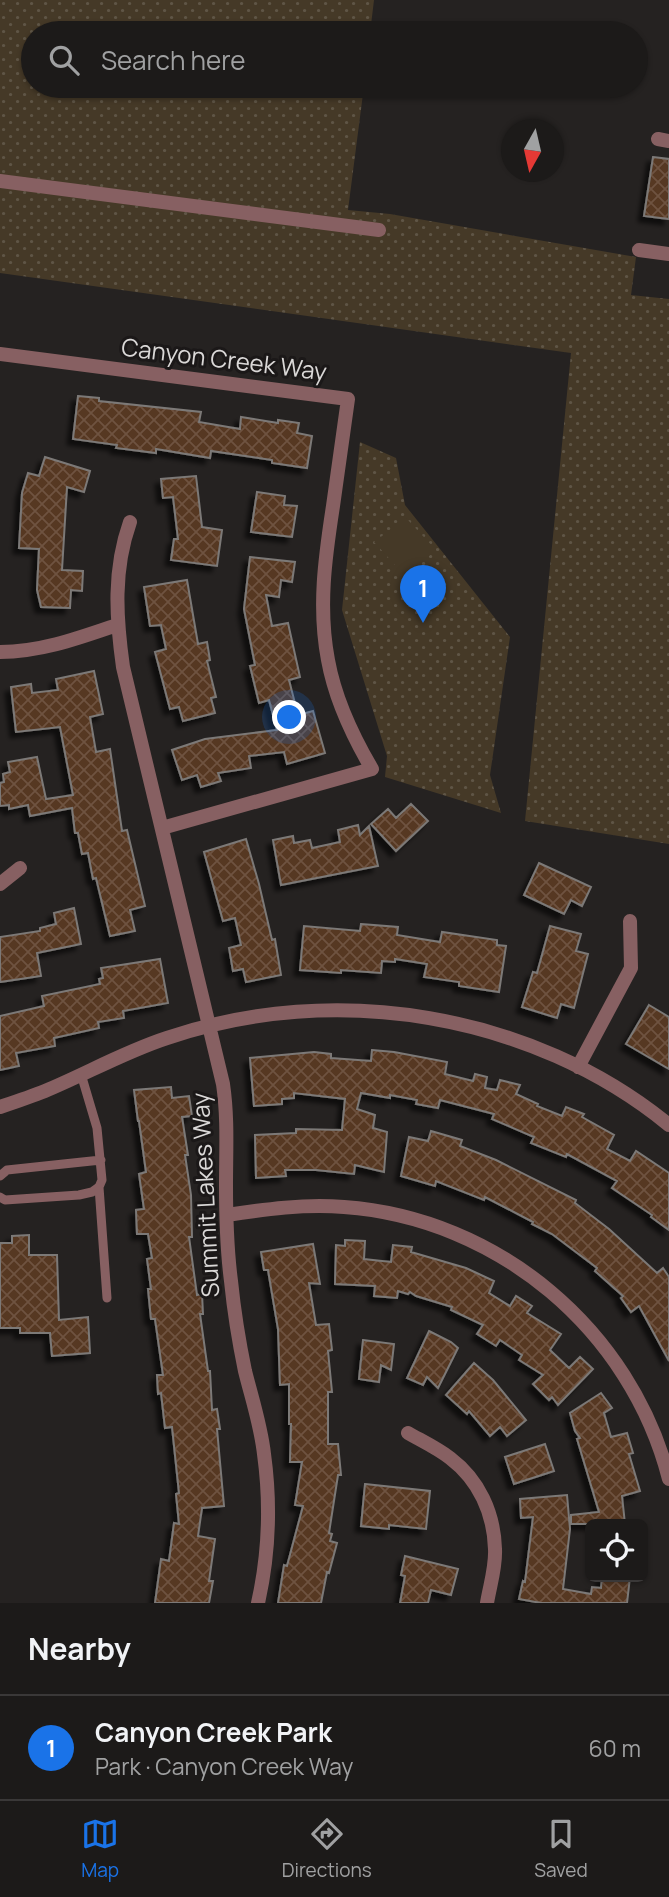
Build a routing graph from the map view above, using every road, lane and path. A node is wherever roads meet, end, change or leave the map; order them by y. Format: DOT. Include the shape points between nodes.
graph roads {
  1 [pos="0,181"];
  2 [pos="379,230"];
  3 [pos="639,250"];
  4 [pos="669,254"];
  5 [pos="0,354"];
  6 [pos="130,522"];
  7 [pos="117,625"];
  8 [pos="0,652"];
  9 [pos="162,828"];
  10 [pos="20,868"];
  11 [pos="0,884"];
  12 [pos="630,921"];
  13 [pos="210,1025"];
  14 [pos="579,1067"];
  15 [pos="81,1074"];
  16 [pos="0,1107"];
  17 [pos="669,1125"];
  18 [pos="100,1160"];
  19 [pos="0,1177"];
  20 [pos="96,1189"];
  21 [pos="0,1197"];
  22 [pos="227,1215"];
  23 [pos="107,1298"];
  24 [pos="408,1433"];
  25 [pos="669,1479"];
  26 [pos="258,1603"];
  27 [pos="487,1603"];
  1 -- 2 [label="street"];
  3 -- 4 [label="street"];
  5 -- 9 [label="street, Canyon Creek Way" via="348,399 324,560 323,630 338,700 372,769"];
  6 -- 7 [label="street, Summit Lakes Way" via="118,568"];
  7 -- 8 [label="street" via="65,643"];
  7 -- 9 [label="street, Summit Lakes Way"];
  9 -- 13 [label="street, Summit Lakes Way"];
  10 -- 11 [label="street"];
  12 -- 14 [label="street" via="631,968"];
  13 -- 14 [label="street" via="305,1010 398,1013 490,1032"];
  13 -- 15 [label="street" via="156,1041"];
  13 -- 22 [label="street, Summit Lakes Way" via="227,1112"];
  14 -- 17 [label="street"];
  15 -- 16 [label="street"];
  15 -- 18 [label="lane" via="97,1128"];
  18 -- 19 [label="lane" via="7,1170"];
  18 -- 20 [label="lane" via="102,1180"];
  20 -- 21 [label="lane" via="79,1195"];
  20 -- 23 [label="lane"];
  22 -- 25 [label="street" via="304,1206 374,1210 442,1227 505,1258 570,1308 619,1366 652,1428"];
  22 -- 26 [label="street, Summit Lakes Way" via="237,1325 268,1494 268,1535"];
  24 -- 27 [label="street" via="452,1459 487,1505 495,1551"];
}
